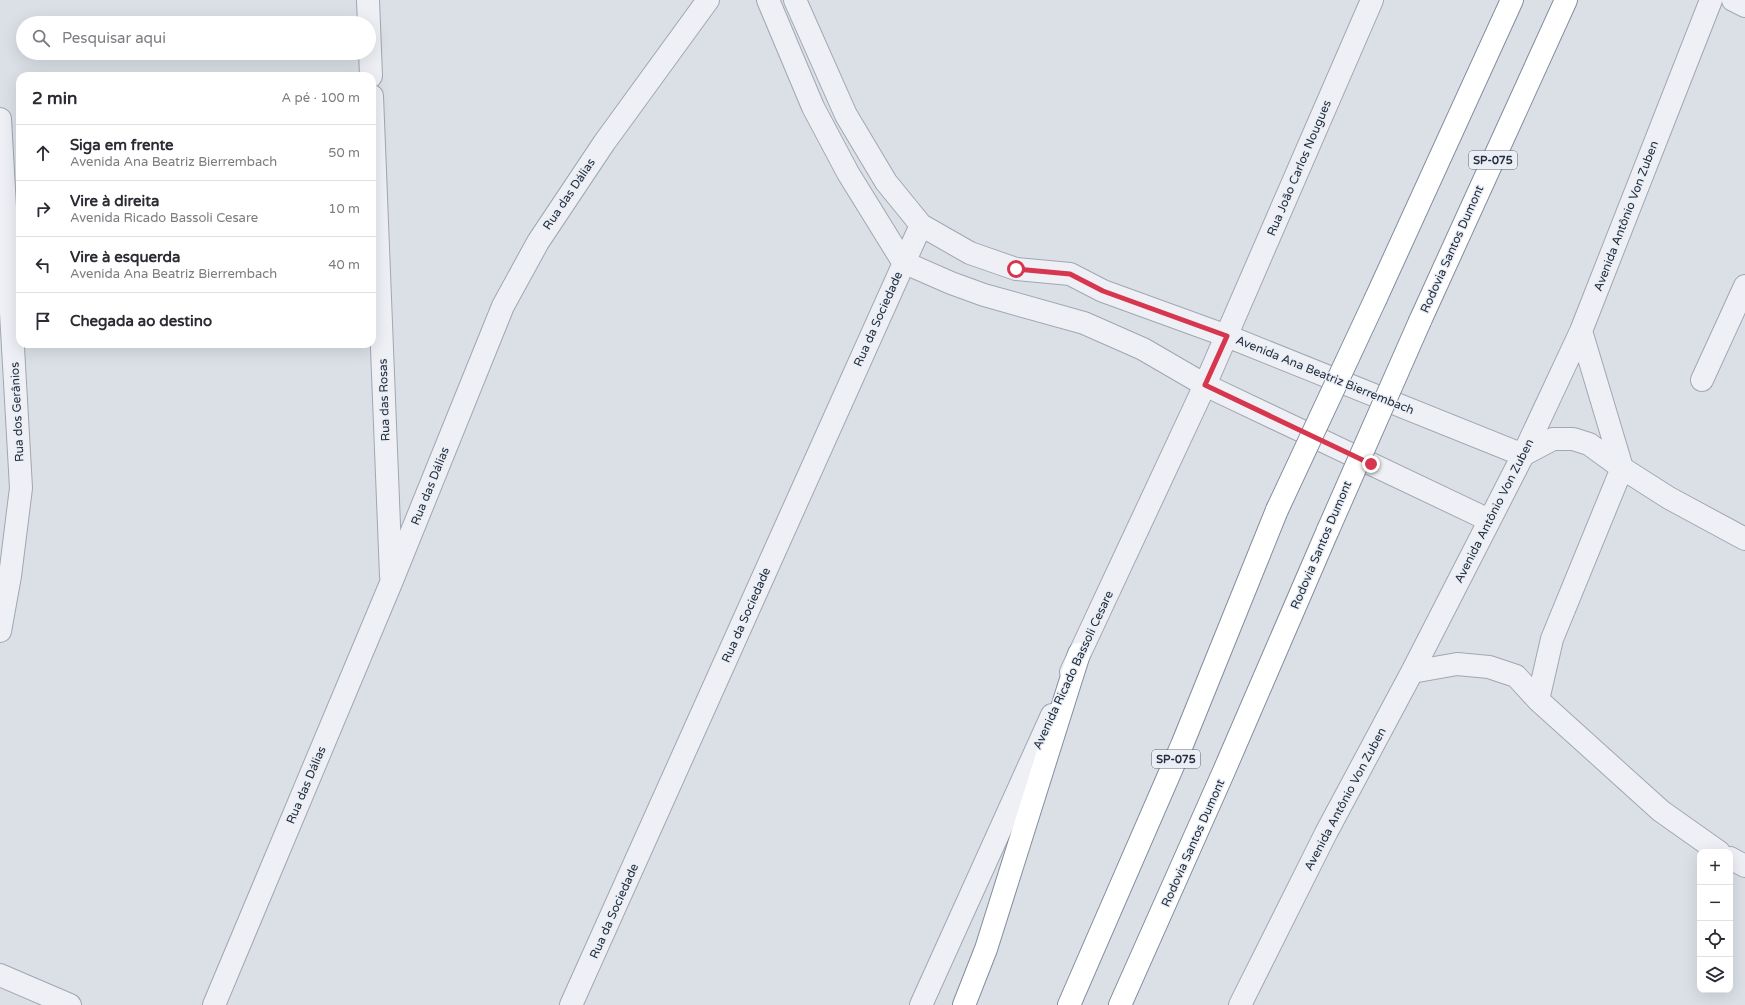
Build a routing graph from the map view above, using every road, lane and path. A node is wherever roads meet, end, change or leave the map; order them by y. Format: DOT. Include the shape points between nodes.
graph roads {
  1 [pos="368,0"];
  2 [pos="708,0"];
  3 [pos="768,0"];
  4 [pos="795,0"];
  5 [pos="1372,0"];
  6 [pos="1512,0"];
  7 [pos="1566,0"];
  8 [pos="1711,0"];
  9 [pos="1734,0"];
  10 [pos="1745,6"];
  11 [pos="369,16"];
  12 [pos="370,60"];
  13 [pos="371,72"];
  14 [pos="0,119"];
  15 [pos="376,199"];
  16 [pos="921,225"];
  17 [pos="904,262"];
  18 [pos="1745,286"];
  19 [pos="1581,331"];
  20 [pos="1227,336"];
  21 [pos="1702,380"];
  22 [pos="1205,385"];
  23 [pos="1523,455"];
  24 [pos="1622,468"];
  25 [pos="1489,520"];
  26 [pos="1745,539"];
  27 [pos="391,583"];
  28 [pos="0,631"];
  29 [pos="1079,654"];
  30 [pos="1412,672"];
  31 [pos="1538,700"];
  32 [pos="1715,849"];
  33 [pos="1733,860"];
  34 [pos="1745,866"];
  35 [pos="0,975"];
  36 [pos="70,1005"];
  37 [pos="214,1005"];
  38 [pos="572,1005"];
  39 [pos="921,1005"];
  40 [pos="964,1005"];
  41 [pos="1068,1005"];
  42 [pos="1120,1005"];
  43 [pos="1240,1005"];
  1 -- 11 [label="street"];
  2 -- 27 [label="street, Rua das Dálias" via="595,156 538,242 503,306"];
  3 -- 17 [label="street" via="816,113 848,173"];
  4 -- 16 [label="street, Avenida Ana Beatriz Bierrembach" via="846,115 886,182"];
  5 -- 20 [label="street, Rua João Carlos Nougues"];
  6 -- 41 [label="highway, SP-075, bridge" via="1277,510 1182,745"];
  7 -- 42 [label="highway, Rodovia Santos Dumont / SP-075, bridge" via="1420,321"];
  8 -- 19 [label="street, Avenida Antônio Von Zuben"];
  9 -- 10 [label="street"];
  12 -- 13 [label="street"];
  14 -- 28 [label="street, Rua dos Gerânios" via="21,488"];
  15 -- 27 [label="street, Rua das Rosas"];
  16 -- 17 [label="street, Rua da Sociedade"];
  16 -- 20 [label="street, Avenida Ana Beatriz Bierrembach" via="970,253 1016,269 1070,274 1103,291"];
  17 -- 22 [label="street" via="984,295 1084,323 1142,349"];
  17 -- 38 [label="street, Rua da Sociedade"];
  18 -- 21 [label="street"];
  19 -- 23 [label="street, Avenida Antônio Von Zuben"];
  19 -- 24 [label="street"];
  20 -- 22 [label="street, Avenida Ricado Bassoli Cesare"];
  20 -- 23 [label="street, Avenida Ana Beatriz Bierrembach"];
  22 -- 25 [label="street"];
  22 -- 29 [label="street, Avenida Ricado Bassoli Cesare"];
  23 -- 24 [label="street" via="1553,439 1573,439 1589,444"];
  23 -- 25 [label="street, Avenida Antônio Von Zuben"];
  24 -- 26 [label="street" via="1669,498"];
  24 -- 31 [label="street" via="1552,639"];
  25 -- 30 [label="street, Avenida Antônio Von Zuben"];
  27 -- 37 [label="street, Rua das Dálias"];
  29 -- 39 [label="street, Avenida Ricado Bassoli Cesare"];
  29 -- 40 [label="highway" via="986,948"];
  30 -- 31 [label="street" via="1456,664 1488,667 1516,676"];
  30 -- 43 [label="street, Avenida Antônio Von Zuben" via="1326,833"];
  31 -- 32 [label="street" via="1661,811"];
  33 -- 34 [label="street"];
  35 -- 36 [label="street"];
}
